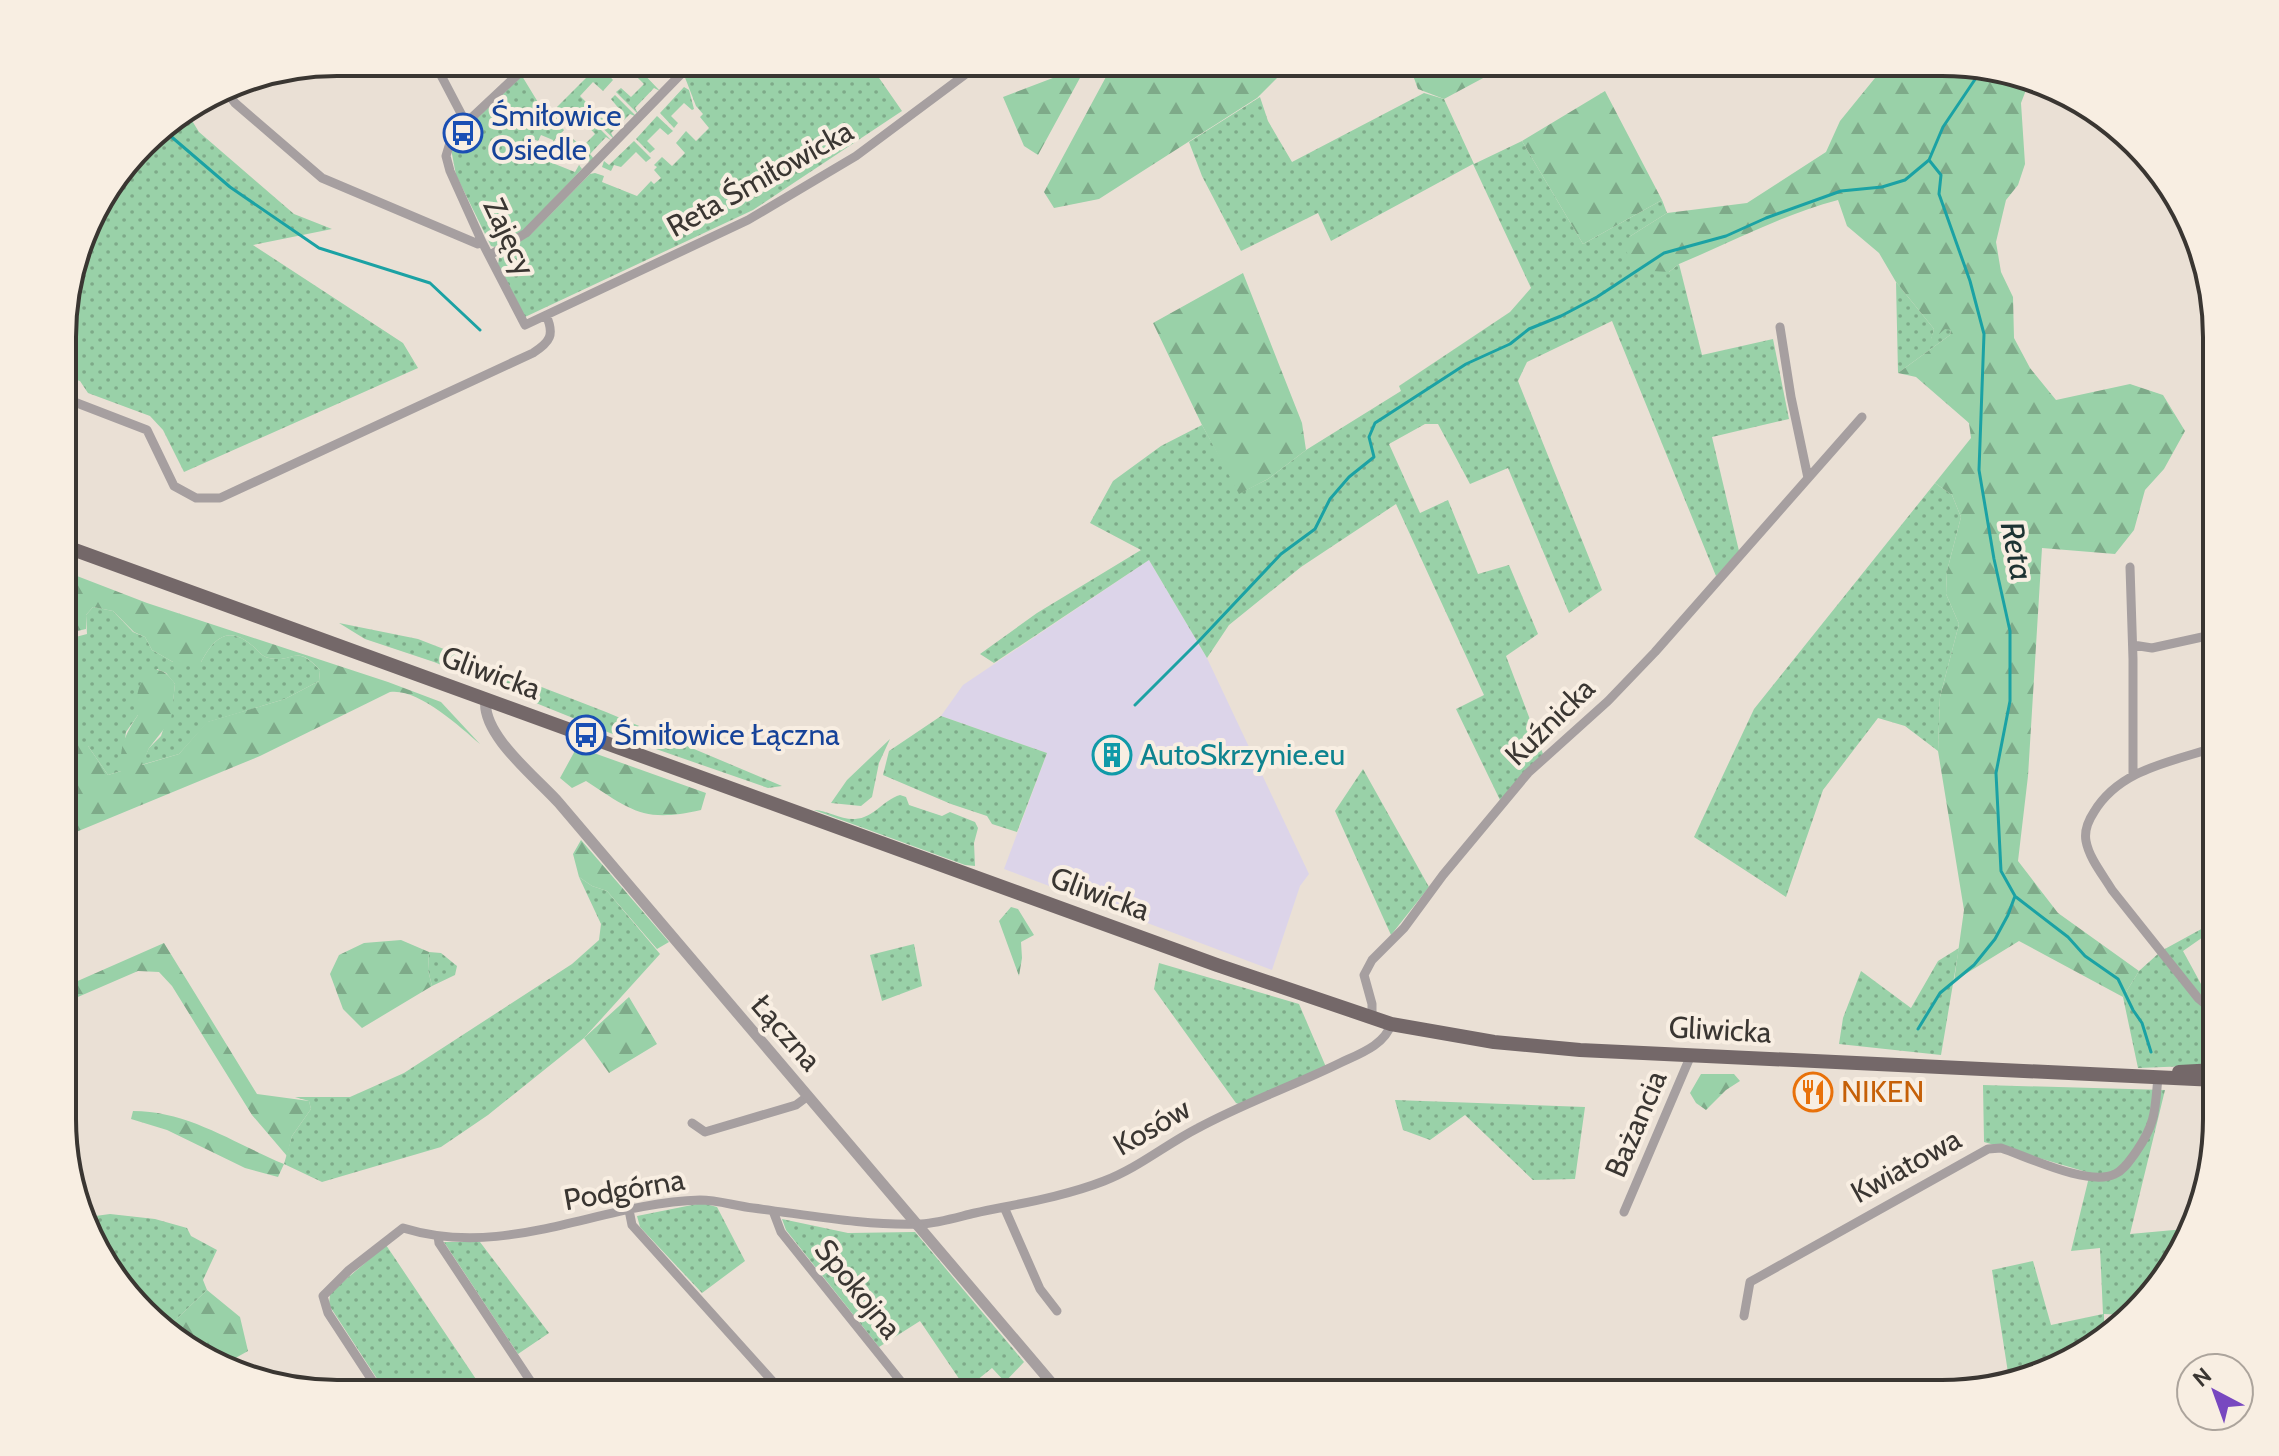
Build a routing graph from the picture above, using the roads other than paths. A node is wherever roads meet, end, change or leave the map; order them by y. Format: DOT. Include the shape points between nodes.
graph roads {
  1 [pos="441,76"];
  2 [pos="516,76"];
  3 [pos="679,76"];
  4 [pos="963,76"];
  5 [pos="232,98"];
  6 [pos="466,123"];
  7 [pos="482,242"];
  8 [pos="490,255"];
  9 [pos="546,315"];
  10 [pos="525,325"];
  11 [pos="1780,327"];
  12 [pos="76,403"];
  13 [pos="1862,417"];
  14 [pos="1808,478"];
  15 [pos="76,550"];
  16 [pos="2130,567"];
  17 [pos="2202,637"];
  18 [pos="2133,645"];
  19 [pos="486,699"];
  20 [pos="2202,752"];
  21 [pos="2133,775"];
  22 [pos="2202,1001"];
  23 [pos="1372,1019"];
  24 [pos="1391,1024"];
  25 [pos="1691,1055"];
  26 [pos="2202,1071"];
  27 [pos="2160,1076"];
  28 [pos="2202,1079"];
  29 [pos="808,1096"];
  30 [pos="692,1123"];
  31 [pos="1004,1207"];
  32 [pos="629,1210"];
  33 [pos="773,1211"];
  34 [pos="1624,1212"];
  35 [pos="915,1223"];
  36 [pos="438,1236"];
  37 [pos="1057,1311"];
  38 [pos="1744,1316"];
  39 [pos="372,1380"];
  40 [pos="530,1380"];
  41 [pos="771,1380"];
  42 [pos="899,1380"];
  43 [pos="1049,1380"];
  1 -- 6 [label="street"];
  2 -- 6 [label="street, Zajęcy"];
  3 -- 8 [label="street" via="526,233"];
  4 -- 9 [label="street, Reta Śmiłowicka" via="856,156 748,220"];
  5 -- 7 [label="street" via="322,178"];
  6 -- 7 [label="street, Zajęcy" via="452,136 446,156"];
  7 -- 8 [label="street, Zajęcy"];
  8 -- 10 [label="street, Zajęcy"];
  9 -- 10 [label="street, Reta Śmiłowicka"];
  9 -- 12 [label="street" via="552,328 549,338 533,353 220,498 196,498 174,486 147,430"];
  11 -- 14 [label="street"];
  13 -- 14 [label="street, Kuźnicka"];
  14 -- 23 [label="street, Kuźnicka" via="1655,652 1528,773 1404,928 1372,960 1364,975"];
  15 -- 19 [label="main road, Gliwicka"];
  16 -- 18 [label="street"];
  17 -- 18 [label="street" via="2152,648"];
  18 -- 21 [label="street"];
  19 -- 23 [label="main road, Gliwicka"];
  19 -- 29 [label="street, Łączna" via="486,715 501,741"];
  20 -- 21 [label="street"];
  21 -- 22 [label="street" via="2104,796 2087,822 2085,839 2112,890"];
  23 -- 24 [label="main road, Gliwicka"];
  24 -- 25 [label="main road, Gliwicka" via="1512,1045"];
  24 -- 31 [label="street, Kosów" via="1385,1037 1370,1047 1199,1127 1105,1181"];
  25 -- 27 [label="main road, Gliwicka"];
  25 -- 34 [label="street, Bażancia"];
  26 -- 27 [label="main road, Gliwicka"];
  27 -- 28 [label="main road, Gliwicka"];
  27 -- 38 [label="street, Kwiatowa" via="2152,1126 2118,1173 2084,1176 2001,1148 1988,1149 1750,1282"];
  29 -- 30 [label="street" via="796,1105 705,1132"];
  29 -- 35 [label="street, Łączna"];
  31 -- 35 [label="street, Kosów"];
  31 -- 37 [label="street" via="1040,1289"];
  32 -- 33 [label="street, Podgórna" via="699,1200"];
  32 -- 36 [label="street, Podgórna" via="534,1233"];
  32 -- 41 [label="street" via="632,1225"];
  33 -- 35 [label="street, Podgórna"];
  33 -- 42 [label="street, Spokojna" via="781,1232"];
  35 -- 43 [label="street, Łączna"];
  36 -- 39 [label="street, Podgórna" via="403,1228 323,1296 328,1313"];
  36 -- 40 [label="street"];
}
